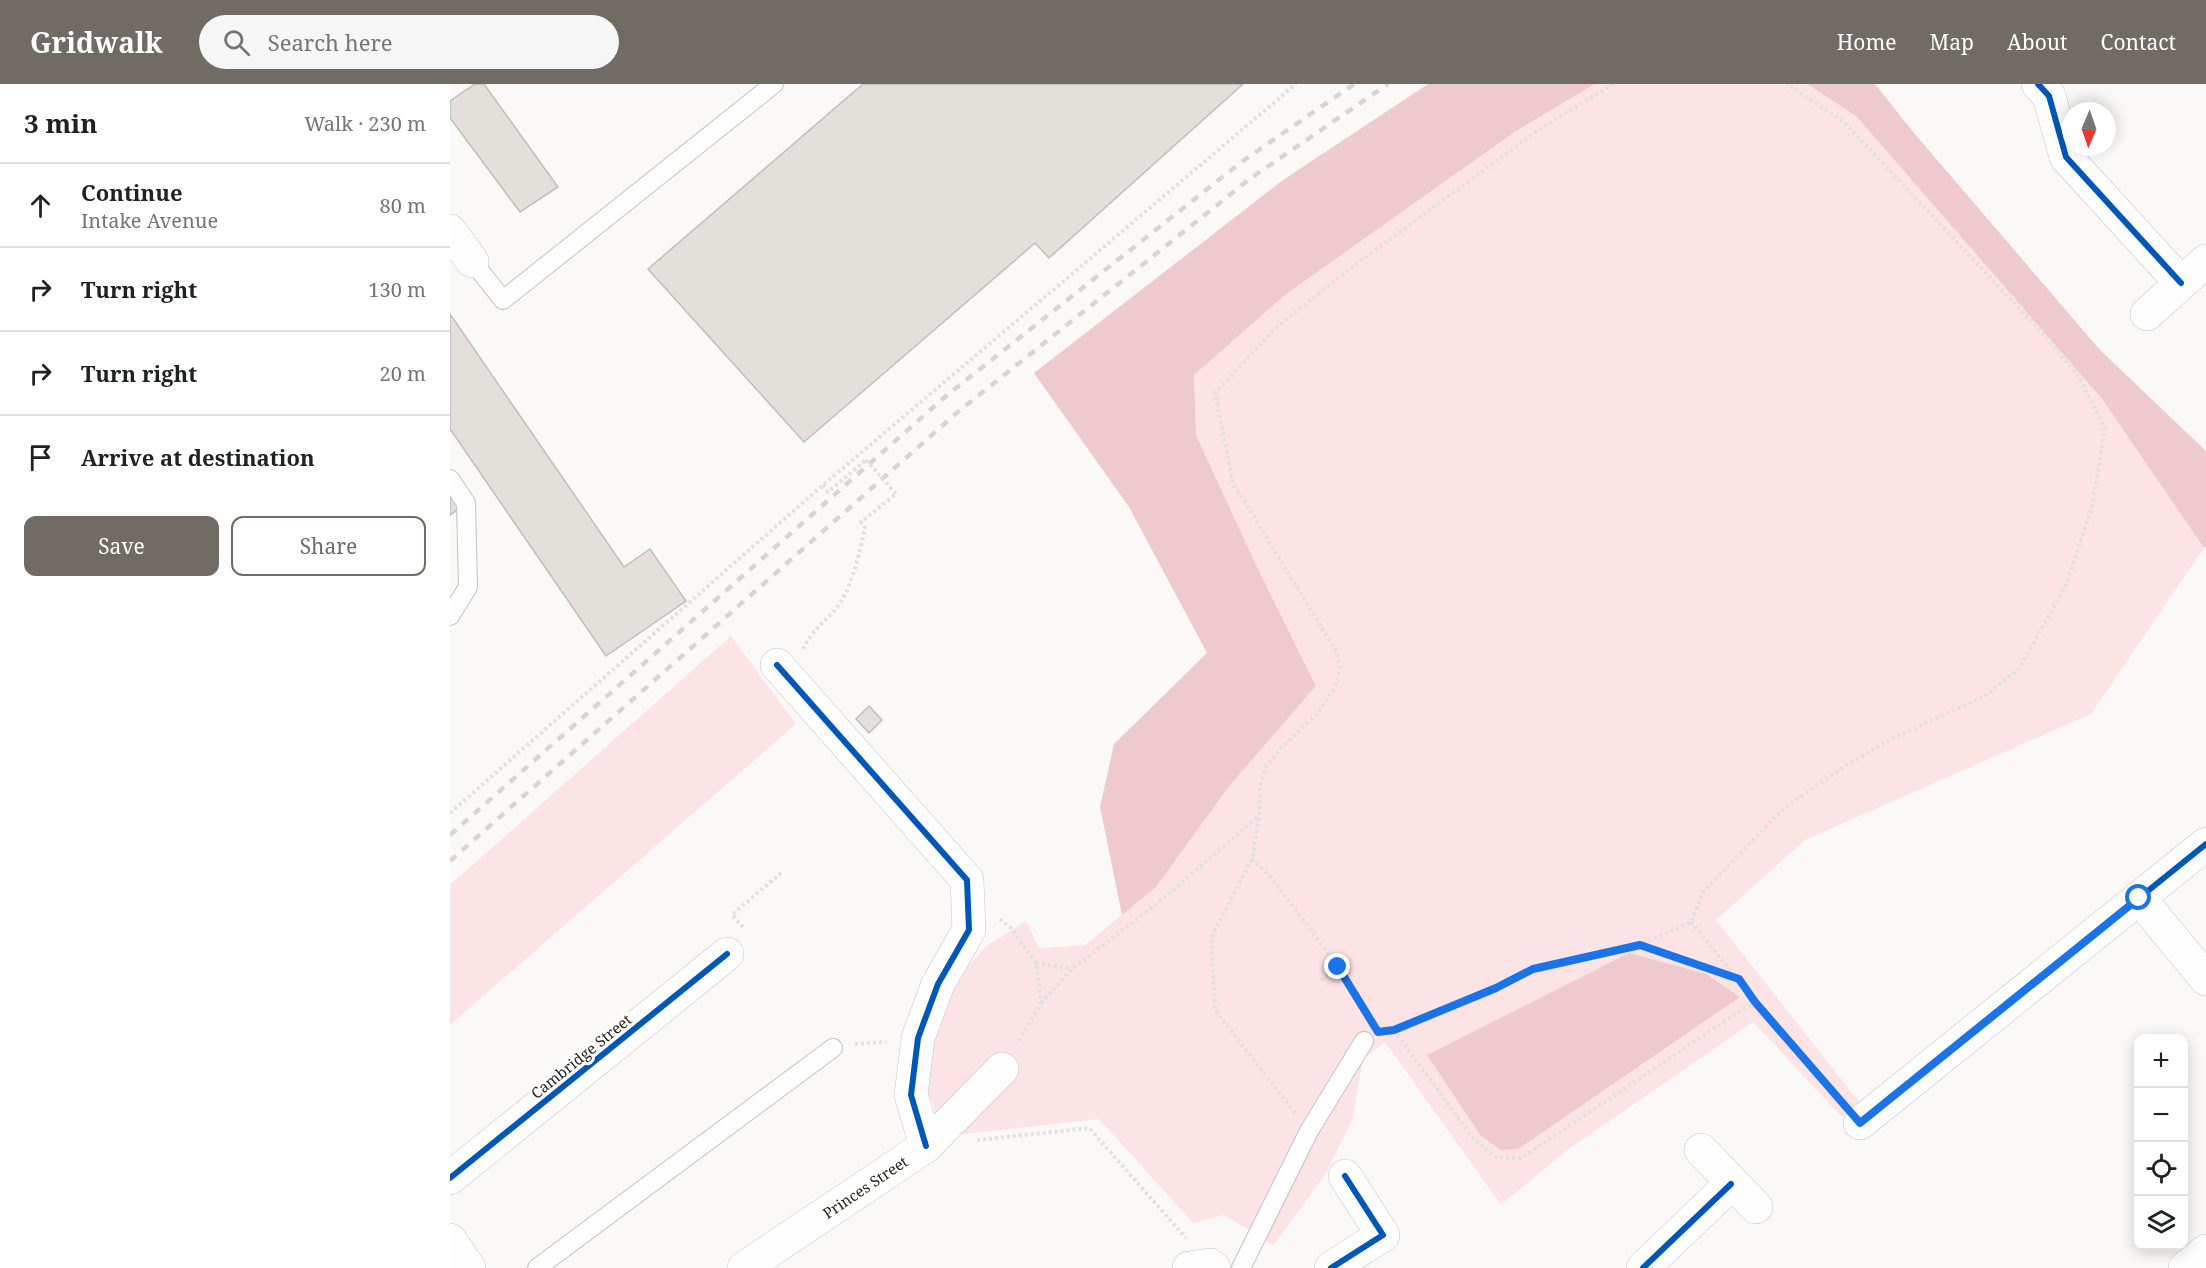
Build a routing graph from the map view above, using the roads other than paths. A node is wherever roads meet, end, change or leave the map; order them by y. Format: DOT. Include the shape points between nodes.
graph roads {
  1 [pos="774,84"];
  2 [pos="2038,84"];
  3 [pos="450,231"];
  4 [pos="472,261"];
  5 [pos="2206,261"];
  6 [pos="2181,283"];
  7 [pos="2147,314"];
  8 [pos="450,479"];
  9 [pos="450,616"];
  10 [pos="781,669"];
  11 [pos="2206,844"];
  12 [pos="2139,898"];
  13 [pos="727,954"];
  14 [pos="2206,979"];
  15 [pos="1371,1036"];
  16 [pos="833,1048"];
  17 [pos="1002,1069"];
  18 [pos="1860,1123"];
  19 [pos="926,1146"];
  20 [pos="1701,1150"];
  21 [pos="1345,1176"];
  22 [pos="450,1178"];
  23 [pos="1731,1184"];
  24 [pos="1756,1208"];
  25 [pos="450,1240"];
  26 [pos="2206,1251"];
  27 [pos="1214,1267"];
  28 [pos="469,1268"];
  29 [pos="537,1268"];
  30 [pos="744,1268"];
  31 [pos="1331,1268"];
  32 [pos="1643,1268"];
  33 [pos="2185,1268"];
  1 -- 4 [label="lane" via="503,300"];
  2 -- 6 [label="street" via="2049,96 2066,157"];
  3 -- 4 [label="street"];
  5 -- 6 [label="street"];
  6 -- 7 [label="street"];
  8 -- 9 [label="lane" via="466,503 468,587"];
  10 -- 19 [label="street" via="967,880 969,930 938,984 917,1043 911,1095"];
  11 -- 12 [label="street"];
  12 -- 14 [label="street"];
  12 -- 18 [label="street"];
  13 -- 22 [label="street, Cambridge Street"];
  15 -- 27 [label="lane"];
  16 -- 29 [label="lane"];
  17 -- 19 [label="street, Princes Street"];
  19 -- 30 [label="street, Princes Street"];
  20 -- 23 [label="street"];
  21 -- 31 [label="street" via="1383,1235"];
  23 -- 24 [label="street"];
  23 -- 32 [label="street"];
  25 -- 28 [label="street"];
  26 -- 33 [label="street"];
}
